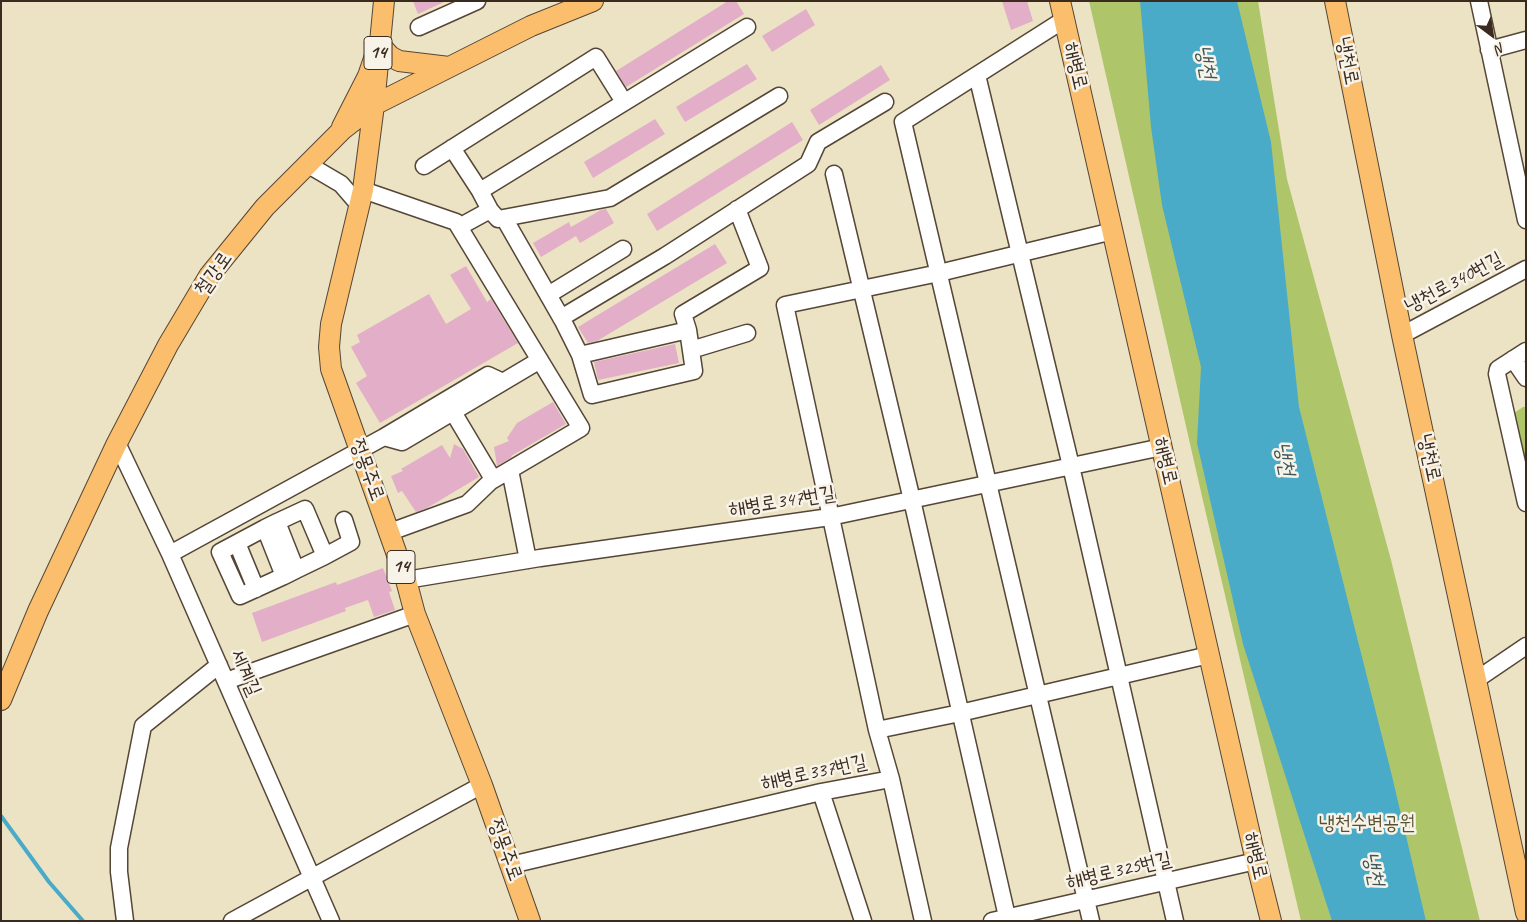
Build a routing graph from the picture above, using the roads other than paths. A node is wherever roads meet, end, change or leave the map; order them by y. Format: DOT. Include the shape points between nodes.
graph roads {
  1 [pos="384,1"];
  2 [pos="477,1"];
  3 [pos="593,1"];
  4 [pos="1335,1"];
  5 [pos="1479,1"];
  6 [pos="1062,10"];
  7 [pos="419,27"];
  8 [pos="747,27"];
  9 [pos="1526,40"];
  10 [pos="379,44"];
  11 [pos="1490,50"];
  12 [pos="449,67"];
  13 [pos="978,75"];
  14 [pos="425,80"];
  15 [pos="779,96"];
  16 [pos="624,102"];
  17 [pos="885,102"];
  18 [pos="374,105"];
  19 [pos="338,134"];
  20 [pos="369,144"];
  21 [pos="452,148"];
  22 [pos="307,164"];
  23 [pos="424,166"];
  24 [pos="834,174"];
  25 [pos="480,191"];
  26 [pos="361,198"];
  27 [pos="737,209"];
  28 [pos="490,210"];
  29 [pos="504,218"];
  30 [pos="1526,220"];
  31 [pos="459,227"];
  32 [pos="1113,231"];
  33 [pos="623,249"];
  34 [pos="1020,254"];
  35 [pos="1526,268"];
  36 [pos="939,273"];
  37 [pos="862,290"];
  38 [pos="548,295"];
  39 [pos="561,318"];
  40 [pos="688,330"];
  41 [pos="747,333"];
  42 [pos="1402,334"];
  43 [pos="691,350"];
  44 [pos="580,355"];
  45 [pos="1519,355"];
  46 [pos="540,360"];
  47 [pos="1526,378"];
  48 [pos="503,382"];
  49 [pos="453,412"];
  50 [pos="384,437"];
  51 [pos="117,443"];
  52 [pos="1162,447"];
  53 [pos="360,448"];
  54 [pos="1071,466"];
  55 [pos="510,470"];
  56 [pos="493,480"];
  57 [pos="989,484"];
  58 [pos="912,500"];
  59 [pos="262,503"];
  60 [pos="1526,503"];
  61 [pos="830,517"];
  62 [pos="344,520"];
  63 [pos="271,525"];
  64 [pos="390,532"];
  65 [pos="170,554"];
  66 [pos="325,556"];
  67 [pos="528,560"];
  68 [pos="290,573"];
  69 [pos="406,580"];
  70 [pos="415,614"];
  71 [pos="1526,646"];
  72 [pos="1209,655"];
  73 [pos="218,665"];
  74 [pos="1120,676"];
  75 [pos="1476,680"];
  76 [pos="226,681"];
  77 [pos="1038,695"];
  78 [pos="1,700"];
  79 [pos="960,713"];
  80 [pos="877,730"];
  81 [pos="891,779"];
  82 [pos="482,785"];
  83 [pos="821,792"];
  84 [pos="1256,861"];
  85 [pos="511,865"];
  86 [pos="312,877"];
  87 [pos="1166,882"];
  88 [pos="1086,900"];
  89 [pos="1526,913"];
  90 [pos="1002,920"];
  91 [pos="125,921"];
  92 [pos="232,921"];
  93 [pos="331,921"];
  94 [pos="530,921"];
  95 [pos="863,921"];
  96 [pos="923,921"];
  97 [pos="1091,921"];
  98 [pos="1175,921"];
  99 [pos="1271,921"];
  1 -- 10 [label="main road, 정몽주로 / 14"];
  2 -- 7 [label="street"];
  3 -- 12 [label="main road, 철강로" via="531,26"];
  4 -- 42 [label="main road, 냉천로"];
  5 -- 11 [label="street"];
  6 -- 13 [label="street"];
  6 -- 32 [label="main road, 해병로"];
  8 -- 16 [label="street"];
  9 -- 11 [label="street"];
  10 -- 12 [label="main road" via="399,61"];
  10 -- 18 [label="main road, 정몽주로 / 14"];
  10 -- 19 [label="main road" via="368,76"];
  11 -- 30 [label="street"];
  12 -- 14 [label="main road, 철강로"];
  13 -- 34 [label="street"];
  13 -- 36 [label="street" via="903,122"];
  14 -- 18 [label="main road, 철강로"];
  14 -- 20 [label="main road" via="390,112"];
  15 -- 29 [label="street" via="610,198"];
  16 -- 21 [label="street" via="596,57"];
  16 -- 25 [label="street"];
  17 -- 27 [label="street" via="818,142 808,164"];
  18 -- 19 [label="main road, 철강로"];
  18 -- 20 [label="main road, 정몽주로 / 14"];
  19 -- 20 [label="main road" via="352,132"];
  19 -- 22 [label="main road, 철강로"];
  20 -- 26 [label="main road, 정몽주로 / 14"];
  21 -- 23 [label="street"];
  21 -- 25 [label="street"];
  22 -- 26 [label="street"];
  22 -- 51 [label="main road, 철강로" via="265,207 210,276 168,345"];
  24 -- 37 [label="street"];
  25 -- 28 [label="street"];
  26 -- 31 [label="street" via="456,222"];
  26 -- 53 [label="main road, 정몽주로 / 14" via="331,324 329,347 331,369"];
  27 -- 39 [label="street"];
  27 -- 40 [label="street" via="760,268 683,314"];
  28 -- 29 [label="street" via="498,219"];
  28 -- 31 [label="street"];
  29 -- 38 [label="street"];
  31 -- 46 [label="street"];
  32 -- 34 [label="street"];
  32 -- 52 [label="main road, 해병로"];
  33 -- 38 [label="street"];
  34 -- 36 [label="street"];
  34 -- 54 [label="street"];
  35 -- 42 [label="street, 냉천로340번길"];
  36 -- 37 [label="street"];
  36 -- 57 [label="street"];
  37 -- 58 [label="street"];
  37 -- 61 [label="street" via="785,305"];
  38 -- 39 [label="street"];
  39 -- 44 [label="street"];
  40 -- 43 [label="street"];
  40 -- 44 [label="street"];
  41 -- 43 [label="street"];
  42 -- 75 [label="main road, 냉천로"];
  43 -- 44 [label="street" via="694,371 592,395"];
  45 -- 47 [label="street"];
  45 -- 60 [label="street" via="1498,369 1496,374"];
  46 -- 48 [label="street"];
  46 -- 55 [label="street" via="581,428"];
  48 -- 49 [label="street"];
  48 -- 50 [label="street" via="488,375"];
  49 -- 50 [label="street" via="402,442"];
  49 -- 56 [label="street"];
  50 -- 53 [label="street"];
  51 -- 65 [label="street, 세계길"];
  51 -- 78 [label="main road, 철강로" via="38,611"];
  52 -- 54 [label="street, 해병로347번길"];
  52 -- 72 [label="main road, 해병로"];
  53 -- 59 [label="street"];
  53 -- 64 [label="main road, 정몽주로 / 14"];
  54 -- 57 [label="street, 해병로347번길"];
  54 -- 74 [label="street"];
  55 -- 56 [label="street"];
  55 -- 67 [label="street"];
  56 -- 64 [label="street" via="467,504"];
  57 -- 58 [label="street, 해병로347번길"];
  57 -- 77 [label="street"];
  58 -- 61 [label="street, 해병로347번길"];
  58 -- 79 [label="street"];
  59 -- 63 [label="street"];
  59 -- 65 [label="street"];
  61 -- 67 [label="street, 해병로347번길"];
  61 -- 80 [label="street"];
  62 -- 66 [label="street" via="351,542"];
  63 -- 66 [label="street" via="305,509"];
  63 -- 68 [label="street"];
  63 -- 68 [label="street" via="220,552 240,596"];
  64 -- 69 [label="main road, 정몽주로 / 14"];
  65 -- 73 [label="street, 세계길"];
  66 -- 68 [label="street"];
  67 -- 69 [label="street, 해병로347번길"];
  69 -- 70 [label="main road, 정몽주로 / 14"];
  70 -- 76 [label="street"];
  70 -- 82 [label="main road, 정몽주로 / 14"];
  71 -- 75 [label="street"];
  72 -- 74 [label="street, 해병로337번길"];
  72 -- 84 [label="main road, 해병로"];
  73 -- 76 [label="street, 세계길"];
  73 -- 91 [label="street" via="144,726 119,848 118,872"];
  74 -- 77 [label="street, 해병로337번길"];
  74 -- 87 [label="street"];
  75 -- 89 [label="main road, 냉천로"];
  76 -- 86 [label="street, 세계길"];
  77 -- 79 [label="street, 해병로337번길"];
  77 -- 88 [label="street"];
  79 -- 80 [label="street, 해병로337번길"];
  79 -- 90 [label="street"];
  80 -- 81 [label="street, 해병로337번길"];
  81 -- 83 [label="street, 해병로337번길"];
  81 -- 96 [label="street"];
  82 -- 85 [label="main road, 정몽주로 / 14"];
  82 -- 86 [label="street"];
  83 -- 85 [label="street, 해병로337번길"];
  83 -- 95 [label="street"];
  84 -- 87 [label="street, 해병로325번길"];
  84 -- 99 [label="main road, 해병로"];
  85 -- 94 [label="main road, 정몽주로 / 14"];
  86 -- 92 [label="street"];
  86 -- 93 [label="street, 세계길"];
  87 -- 88 [label="street, 해병로325번길"];
  87 -- 98 [label="street"];
  88 -- 90 [label="street, 해병로325번길"];
  88 -- 97 [label="street"];
}
